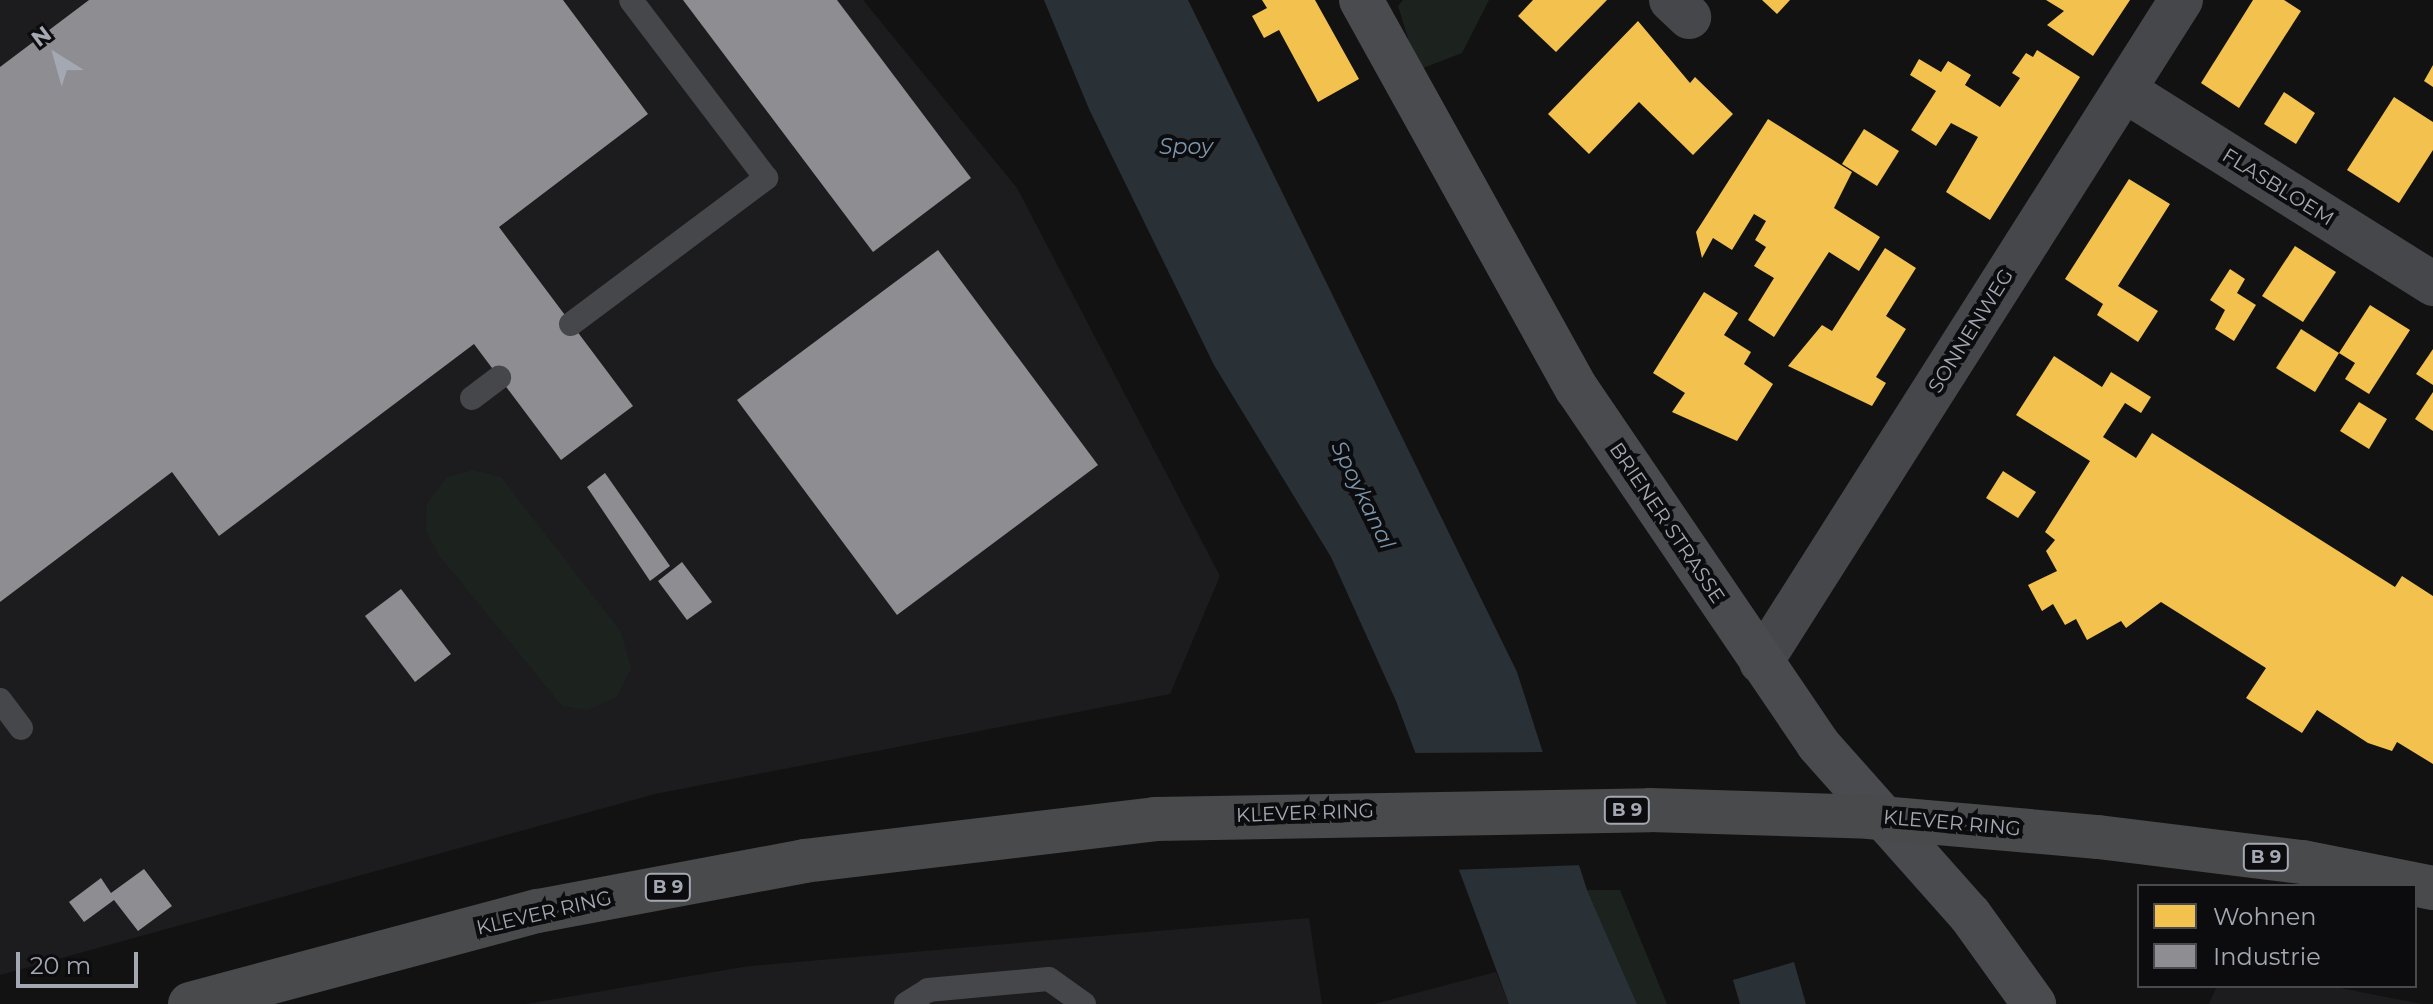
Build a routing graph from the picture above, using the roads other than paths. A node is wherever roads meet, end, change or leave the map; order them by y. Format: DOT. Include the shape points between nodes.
graph roads {
  1 [pos="631,0"];
  2 [pos="1361,0"];
  3 [pos="2181,0"];
  4 [pos="2124,90"];
  5 [pos="2433,284"];
  6 [pos="571,324"];
  7 [pos="499,378"];
  8 [pos="472,398"];
  9 [pos="1761,662"];
  10 [pos="0,700"];
  11 [pos="21,728"];
  12 [pos="2413,884"];
  13 [pos="190,1004"];
  14 [pos="906,1004"];
  15 [pos="1084,1004"];
  16 [pos="2034,1004"];
  1 -- 6 [label="lane" via="766,178"];
  2 -- 9 [label="street, BRIENER STRASSE" via="1577,389"];
  3 -- 4 [label="street, SONNENWEG"];
  4 -- 5 [label="street, FLASBLOEM"];
  4 -- 9 [label="street, SONNENWEG"];
  7 -- 8 [label="lane"];
  9 -- 16 [label="street, BRIENER STRASSE" via="1818,744 1970,915"];
  10 -- 11 [label="lane"];
  12 -- 13 [label="main road, KLEVER RING / B 9, bridge" via="2303,862 1869,817 1650,810 1155,819 804,861 538,911"];
  14 -- 15 [label="lane" via="928,990 1049,979"];
}
